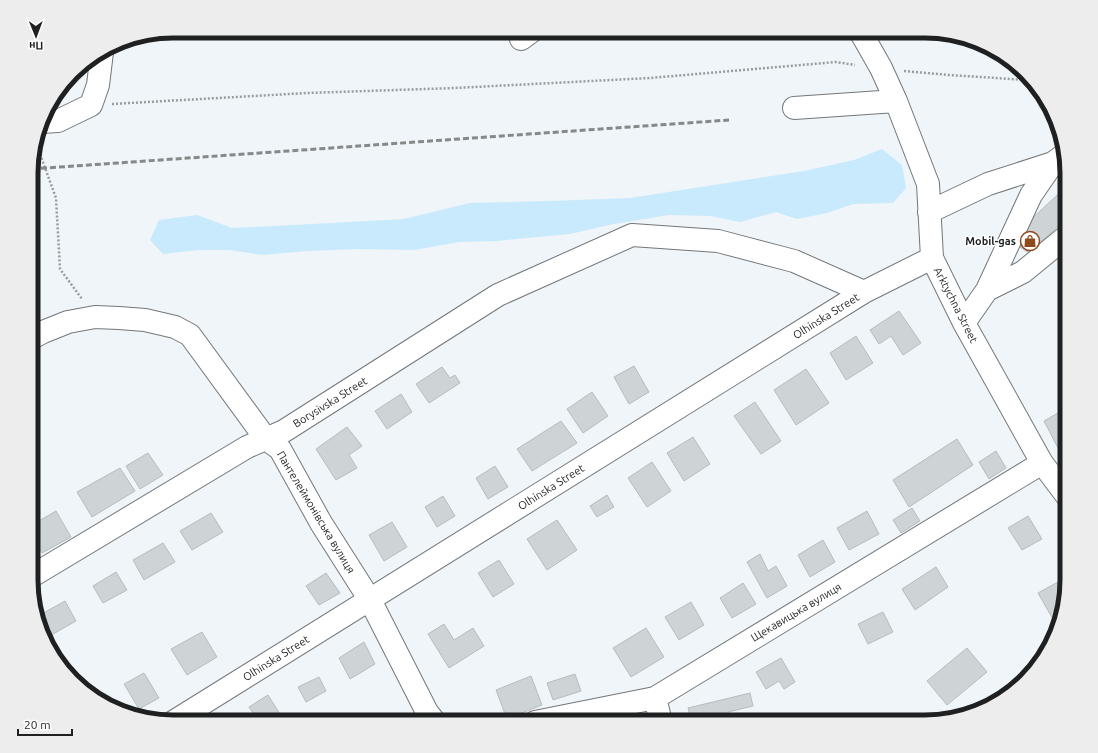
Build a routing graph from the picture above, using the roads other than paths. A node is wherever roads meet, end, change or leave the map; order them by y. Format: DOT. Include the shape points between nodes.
graph roads {
  1 [pos="864,38"];
  2 [pos="101,59"];
  3 [pos="896,101"];
  4 [pos="794,108"];
  5 [pos="48,122"];
  6 [pos="1059,159"];
  7 [pos="929,212"];
  8 [pos="1060,242"];
  9 [pos="932,258"];
  10 [pos="987,290"];
  11 [pos="864,292"];
  12 [pos="964,323"];
  13 [pos="38,335"];
  14 [pos="266,439"];
  15 [pos="1042,464"];
  16 [pos="1060,485"];
  17 [pos="38,572"];
  18 [pos="370,600"];
  19 [pos="655,698"];
  20 [pos="184,715"];
  21 [pos="429,715"];
  22 [pos="570,715"];
  23 [pos="659,715"];
  1 -- 3 [label="street, Arktychna Street"];
  2 -- 5 [label="street" via="98,85 91,105 58,121"];
  3 -- 4 [label="street"];
  3 -- 7 [label="street, Arktychna Street" via="928,184"];
  6 -- 7 [label="street" via="988,184"];
  6 -- 10 [label="street" via="1031,195"];
  7 -- 9 [label="street, Arktychna Street"];
  8 -- 10 [label="street" via="1023,272"];
  9 -- 11 [label="street, Olhinska Street"];
  9 -- 12 [label="street, Arktychna Street"];
  10 -- 12 [label="street"];
  11 -- 14 [label="street, Borysivska Street" via="794,261 718,241 632,235 498,295 284,431"];
  11 -- 18 [label="street, Olhinska Street"];
  12 -- 15 [label="street, Arktychna Street"];
  13 -- 14 [label="street, Пантелеймонівська вулиця" via="68,322 95,317 145,320 175,328 190,335"];
  14 -- 17 [label="street, Borysivska Street" via="247,447"];
  14 -- 18 [label="street, Пантелеймонівська вулиця" via="280,449 321,523"];
  15 -- 16 [label="street, Arktychna Street"];
  15 -- 19 [label="street, Щекавицька вулиця"];
  18 -- 20 [label="street, Olhinska Street"];
  18 -- 21 [label="street, Пантелеймонівська вулиця"];
  19 -- 22 [label="street, Щекавицька вулиця"];
  19 -- 23 [label="street"];
}
